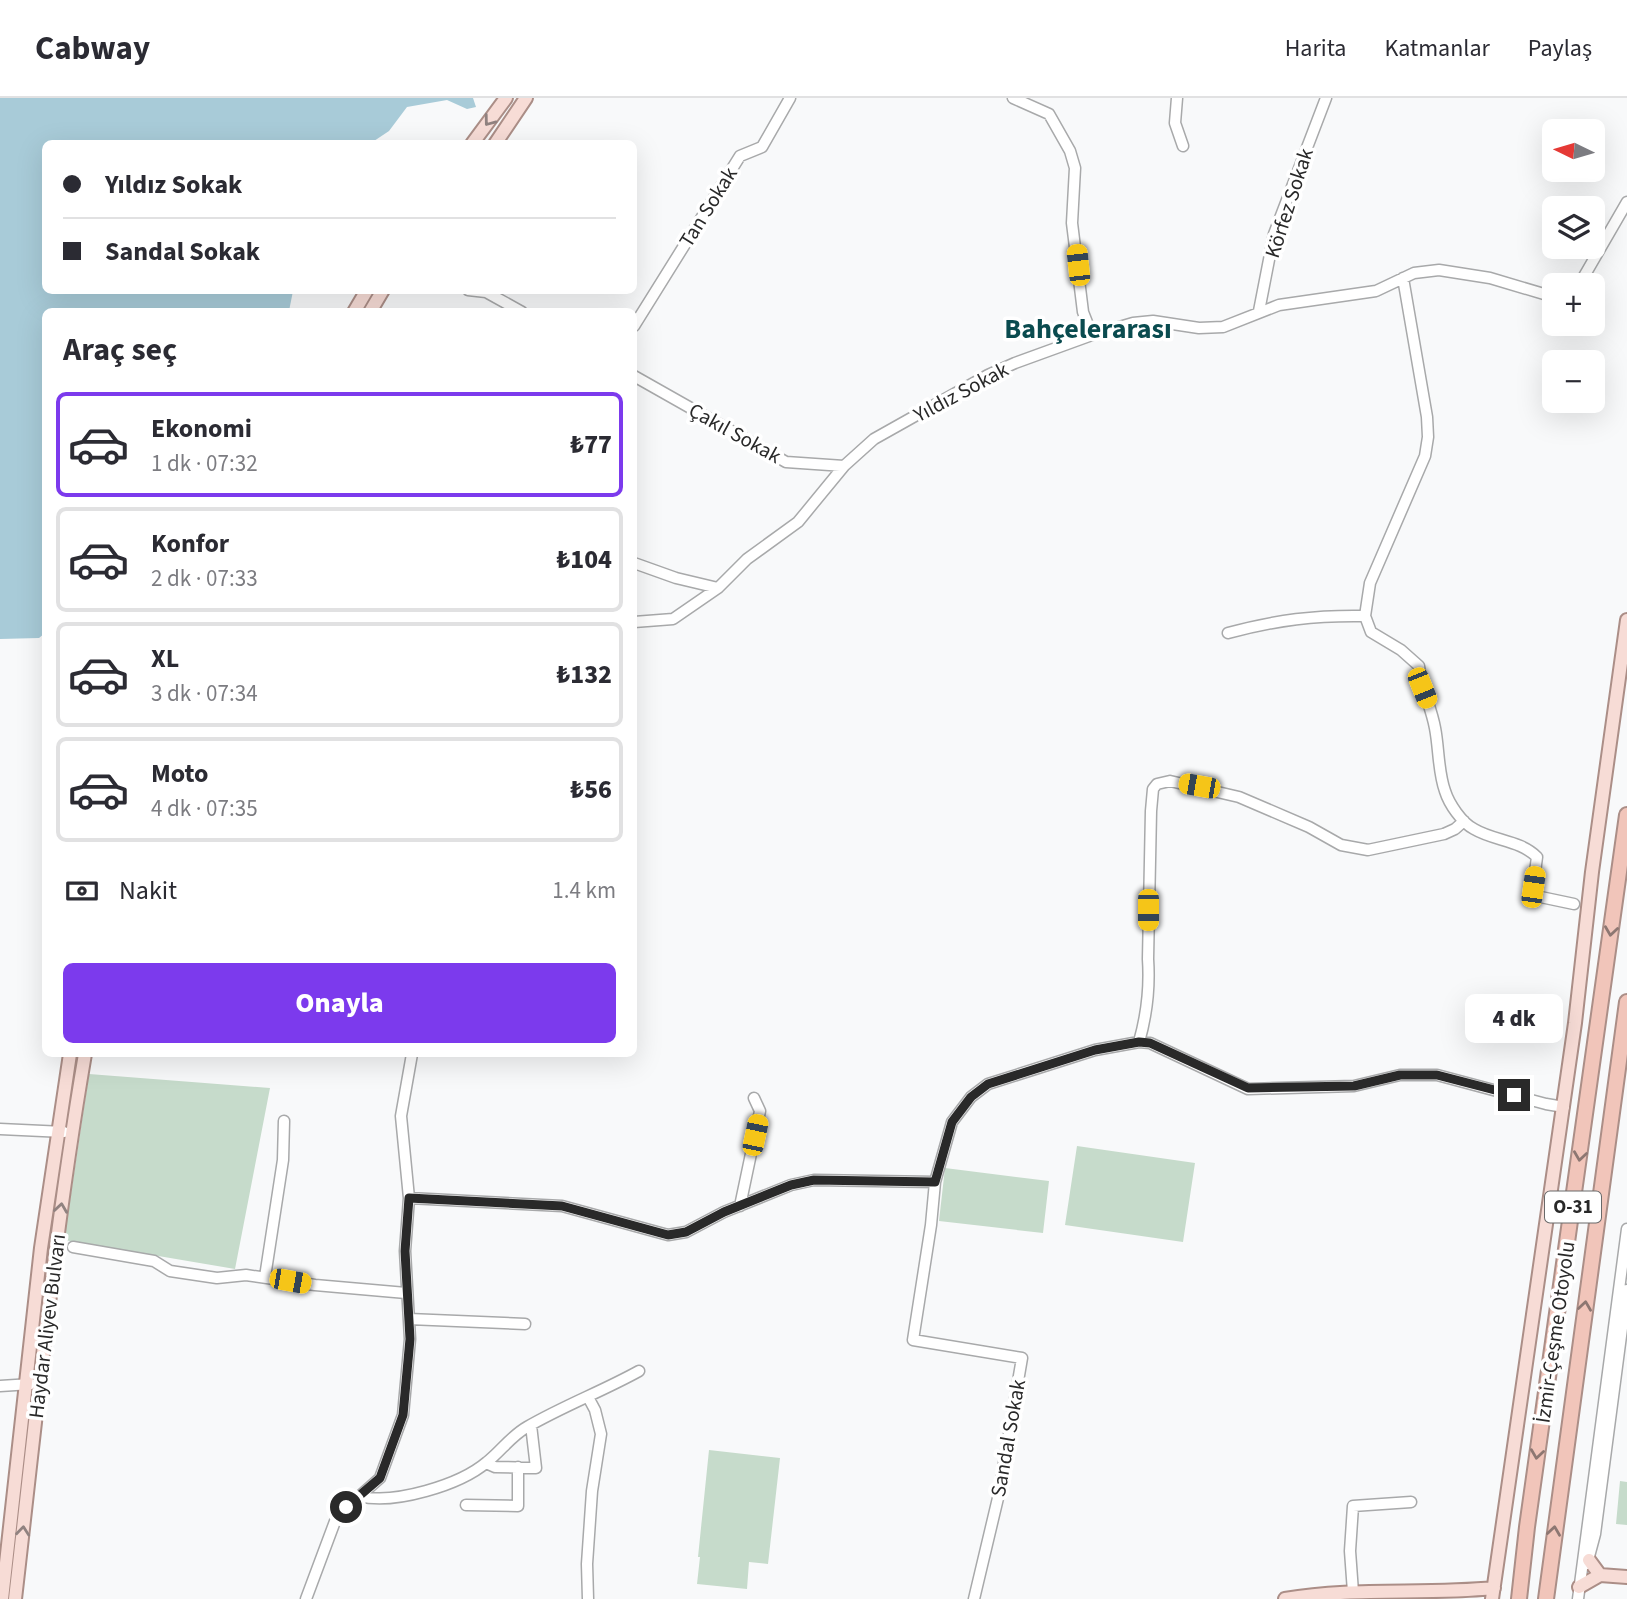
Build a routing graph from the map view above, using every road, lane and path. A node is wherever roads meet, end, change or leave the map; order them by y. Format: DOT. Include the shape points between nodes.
graph roads {
  1 [pos="506,98"];
  2 [pos="526,98"];
  3 [pos="790,98"];
  4 [pos="1013,98"];
  5 [pos="1177,98"];
  6 [pos="1326,98"];
  7 [pos="475,140"];
  8 [pos="498,140"];
  9 [pos="1183,146"];
  10 [pos="1627,202"];
  11 [pos="1586,273"];
  12 [pos="1403,278"];
  13 [pos="490,294"];
  14 [pos="1542,294"];
  15 [pos="515,308"];
  16 [pos="1259,311"];
  17 [pos="637,321"];
  18 [pos="1092,335"];
  19 [pos="637,378"];
  20 [pos="844,466"];
  21 [pos="637,564"];
  22 [pos="718,588"];
  23 [pos="1365,616"];
  24 [pos="1627,620"];
  25 [pos="637,622"];
  26 [pos="1228,633"];
  27 [pos="1627,815"];
  28 [pos="1464,821"];
  29 [pos="1574,904"];
  30 [pos="1627,1002"];
  31 [pos="1139,1042"];
  32 [pos="69,1057"];
  33 [pos="84,1057"];
  34 [pos="411,1057"];
  35 [pos="754,1098"];
  36 [pos="1564,1107"];
  37 [pos="284,1121"];
  38 [pos="0,1129"];
  39 [pos="57,1131"];
  40 [pos="71,1133"];
  41 [pos="935,1182"];
  42 [pos="409,1198"];
  43 [pos="740,1206"];
  44 [pos="1627,1229"];
  45 [pos="73,1247"];
  46 [pos="265,1277"];
  47 [pos="1627,1290"];
  48 [pos="407,1293"];
  49 [pos="409,1319"];
  50 [pos="1625,1319"];
  51 [pos="524,1324"];
  52 [pos="639,1371"];
  53 [pos="24,1384"];
  54 [pos="39,1385"];
  55 [pos="0,1386"];
  56 [pos="588,1397"];
  57 [pos="531,1425"];
  58 [pos="486,1463"];
  59 [pos="518,1467"];
  60 [pos="15,1468"];
  61 [pos="30,1469"];
  62 [pos="359,1496"];
  63 [pos="1411,1502"];
  64 [pos="466,1505"];
  65 [pos="1589,1560"];
  66 [pos="1600,1575"];
  67 [pos="1627,1577"];
  68 [pos="1579,1588"];
  69 [pos="1353,1592"];
  70 [pos="1493,1594"];
  71 [pos="2,1599"];
  72 [pos="15,1599"];
  73 [pos="306,1599"];
  74 [pos="588,1599"];
  75 [pos="974,1599"];
  76 [pos="1285,1599"];
  77 [pos="1519,1599"];
  78 [pos="1546,1599"];
  1 -- 7 [label="main road, one-way"];
  2 -- 8 [label="main road"];
  3 -- 17 [label="street, Tan Sokak" via="762,147 740,156"];
  4 -- 18 [label="street" via="1049,114 1070,151 1075,168 1072,223 1083,312"];
  5 -- 9 [label="street" via="1175,123"];
  6 -- 16 [label="street, Körfez Sokak" via="1274,234"];
  10 -- 11 [label="street"];
  12 -- 14 [label="street, Yıldız Sokak" via="1439,271 1490,278"];
  12 -- 16 [label="street, Yıldız Sokak" via="1376,291"];
  12 -- 23 [label="street" via="1428,437 1425,456 1370,583"];
  13 -- 15 [label="street"];
  16 -- 18 [label="street, Yıldız Sokak" via="1223,327 1153,321"];
  18 -- 20 [label="street, Yıldız Sokak" via="989,375 874,439"];
  19 -- 20 [label="street, Çakıl Sokak" via="786,462"];
  20 -- 22 [label="street, Yıldız Sokak" via="798,522 747,559"];
  21 -- 22 [label="street"];
  22 -- 25 [label="street, Yıldız Sokak" via="673,619"];
  23 -- 26 [label="street" via="1325,615"];
  23 -- 28 [label="street" via="1371,632 1419,666 1445,792"];
  24 -- 36 [label="main road"];
  27 -- 77 [label="highway, İzmir-Çeşme Otoyolu / O-31, one-way"];
  28 -- 29 [label="street" via="1474,830 1532,851 1537,857 1536,896"];
  28 -- 31 [label="street" via="1444,834 1367,850 1341,845 1239,797 1170,781 1157,783 1151,810 1149,992"];
  78 -- 30 [label="highway, İzmir-Çeşme Otoyolu / O-31, one-way"];
  31 -- 36 [label="street, Sandal Sokak" via="1248,1088 1354,1086 1400,1075 1437,1075"];
  31 -- 41 [label="street, Sandal Sokak" via="1095,1050 988,1084 952,1122"];
  32 -- 39 [label="main road, Haydar Aliyev Bulvarı"];
  33 -- 40 [label="main road, Haydar Aliyev Bulvarı"];
  34 -- 42 [label="street" via="401,1116"];
  35 -- 43 [label="street" via="761,1111"];
  36 -- 70 [label="main road"];
  37 -- 46 [label="street" via="283,1160"];
  38 -- 39 [label="street"];
  39 -- 40 [label="street"];
  39 -- 53 [label="main road, Haydar Aliyev Bulvarı"];
  54 -- 40 [label="main road, Haydar Aliyev Bulvarı, one-way"];
  41 -- 43 [label="street" via="814,1180"];
  41 -- 75 [label="street, Sandal Sokak" via="913,1340 1022,1358 998,1498"];
  42 -- 43 [label="street" via="562,1206 668,1235 686,1232"];
  42 -- 48 [label="street"];
  44 -- 68 [label="street"];
  45 -- 46 [label="street" via="154,1261 170,1271 218,1278 239,1274"];
  46 -- 48 [label="street"];
  47 -- 50 [label="street"];
  48 -- 49 [label="street"];
  49 -- 51 [label="street"];
  49 -- 62 [label="street" via="403,1415 380,1478"];
  50 -- 65 [label="street"];
  52 -- 56 [label="street"];
  53 -- 54 [label="street"];
  53 -- 55 [label="street"];
  53 -- 60 [label="main road, Haydar Aliyev Bulvarı"];
  54 -- 61 [label="main road, Haydar Aliyev Bulvarı"];
  56 -- 57 [label="street"];
  56 -- 74 [label="street" via="601,1434 592,1490"];
  57 -- 58 [label="street" via="510,1438"];
  57 -- 59 [label="street" via="536,1468"];
  58 -- 59 [label="street"];
  58 -- 62 [label="street" via="433,1489 403,1497"];
  59 -- 64 [label="street" via="518,1506"];
  60 -- 61 [label="street"];
  60 -- 71 [label="main road, Haydar Aliyev Bulvarı"];
  72 -- 61 [label="main road, Haydar Aliyev Bulvarı, one-way"];
  62 -- 73 [label="street" via="337,1516"];
  63 -- 69 [label="street" via="1353,1506"];
  65 -- 66 [label="main road"];
  65 -- 68 [label="street"];
  66 -- 67 [label="main road"];
  66 -- 68 [label="main road"];
  69 -- 70 [label="main road"];
  69 -- 76 [label="main road"];
}
